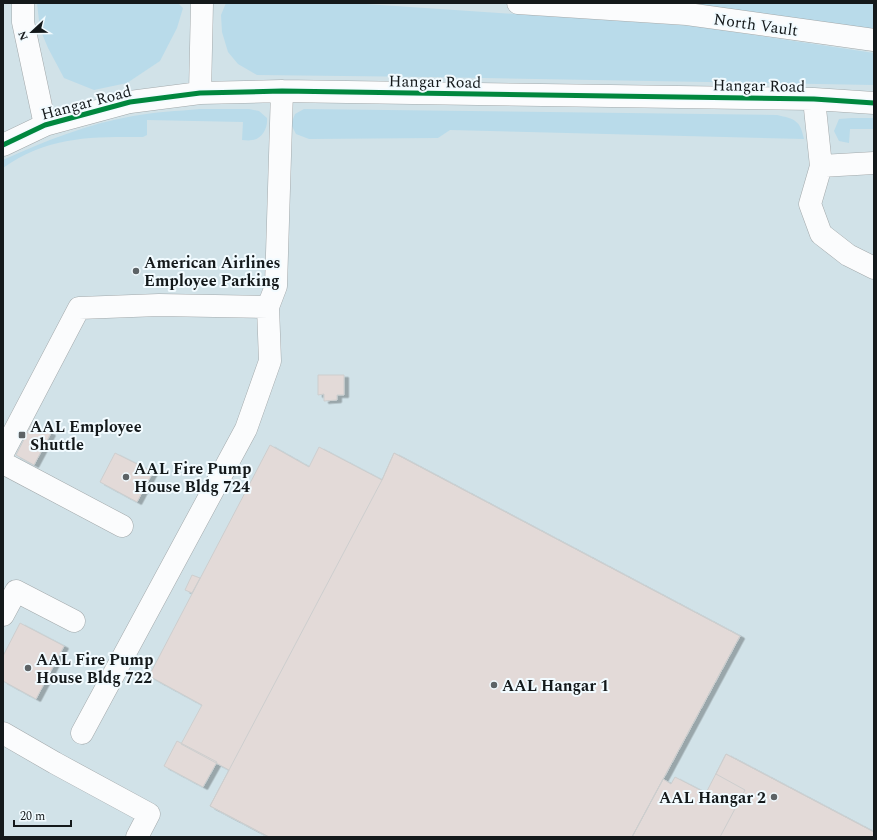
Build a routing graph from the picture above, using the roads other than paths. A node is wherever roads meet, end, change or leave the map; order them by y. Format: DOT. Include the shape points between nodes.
graph roads {
  1 [pos="23,3"];
  2 [pos="202,3"];
  3 [pos="518,3"];
  4 [pos="874,40"];
  5 [pos="282,91"];
  6 [pos="200,92"];
  7 [pos="814,99"];
  8 [pos="874,103"];
  9 [pos="45,125"];
  10 [pos="3,145"];
  11 [pos="874,163"];
  12 [pos="821,166"];
  13 [pos="874,268"];
  14 [pos="268,307"];
  15 [pos="3,453"];
  16 [pos="3,463"];
  17 [pos="122,526"];
  18 [pos="9,588"];
  19 [pos="3,615"];
  20 [pos="74,621"];
  21 [pos="3,733"];
  22 [pos="82,733"];
  23 [pos="136,837"];
  1 -- 9 [label="street" via="24,22"];
  2 -- 6 [label="street"];
  3 -- 4 [label="street, North Vault" via="687,14"];
  5 -- 6 [label="street, Hangar Road"];
  5 -- 7 [label="street, Hangar Road"];
  5 -- 14 [label="street" via="276,286"];
  6 -- 9 [label="street, Hangar Road" via="130,102"];
  7 -- 8 [label="street, Hangar Road"];
  7 -- 12 [label="street"];
  9 -- 10 [label="street, Hangar Road"];
  11 -- 12 [label="street"];
  12 -- 13 [label="street" via="810,204 821,234 848,255"];
  14 -- 15 [label="street" via="159,305 80,308"];
  14 -- 22 [label="street" via="270,361 246,429"];
  16 -- 17 [label="street"];
  18 -- 19 [label="street"];
  18 -- 20 [label="street"];
  21 -- 23 [label="street" via="149,814"];
}
